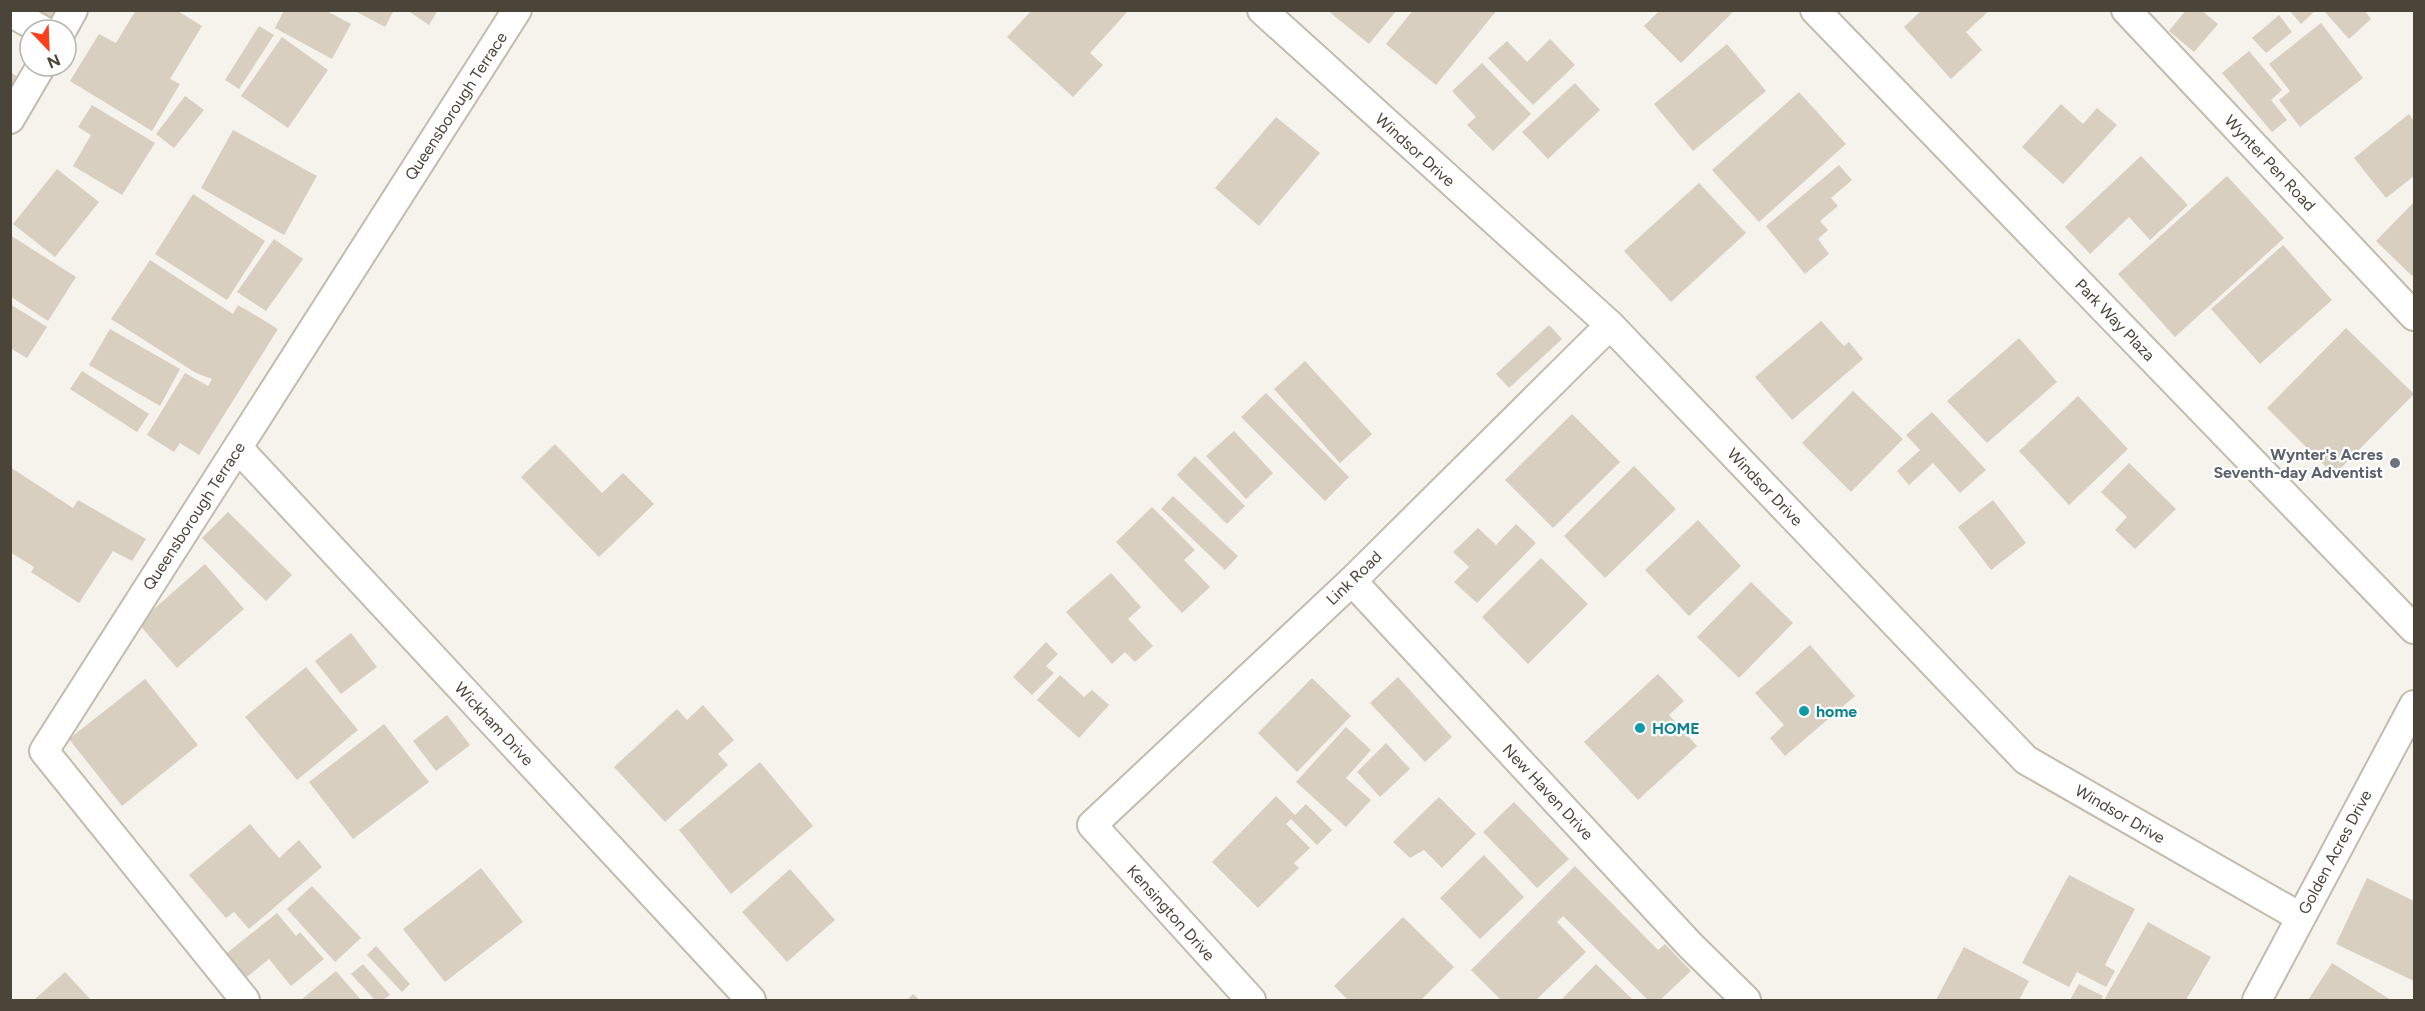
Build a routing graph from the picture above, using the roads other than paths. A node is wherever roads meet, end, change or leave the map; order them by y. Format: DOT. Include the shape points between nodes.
graph roads {
  1 [pos="517,10"];
  2 [pos="1262,10"];
  3 [pos="1815,10"];
  4 [pos="2126,10"];
  5 [pos="34,78"];
  6 [pos="10,118"];
  7 [pos="2415,316"];
  8 [pos="1610,325"];
  9 [pos="238,448"];
  10 [pos="1352,581"];
  11 [pos="2415,629"];
  12 [pos="2415,705"];
  13 [pos="1092,825"];
  14 [pos="2300,917"];
  15 [pos="245,1000"];
  16 [pos="751,1000"];
  17 [pos="1251,1000"];
  18 [pos="1746,1000"];
  19 [pos="2257,1000"];
  1 -- 9 [label="street, Queensborough Terrace"];
  2 -- 8 [label="street, Windsor Drive"];
  3 -- 11 [label="street, Park Way Plaza"];
  4 -- 7 [label="street, Wynter Pen Road"];
  5 -- 6 [label="street"];
  8 -- 10 [label="street, Link Road"];
  8 -- 14 [label="street, Windsor Drive" via="2026,760"];
  9 -- 15 [label="street, Queensborough Terrace" via="44,751"];
  9 -- 16 [label="street, Wickham Drive"];
  10 -- 13 [label="street, Link Road"];
  10 -- 18 [label="street, New Haven Drive" via="1690,945"];
  12 -- 14 [label="street, Golden Acres Drive"];
  13 -- 17 [label="street, Kensington Drive"];
  14 -- 19 [label="street, Golden Acres Drive"];
}
